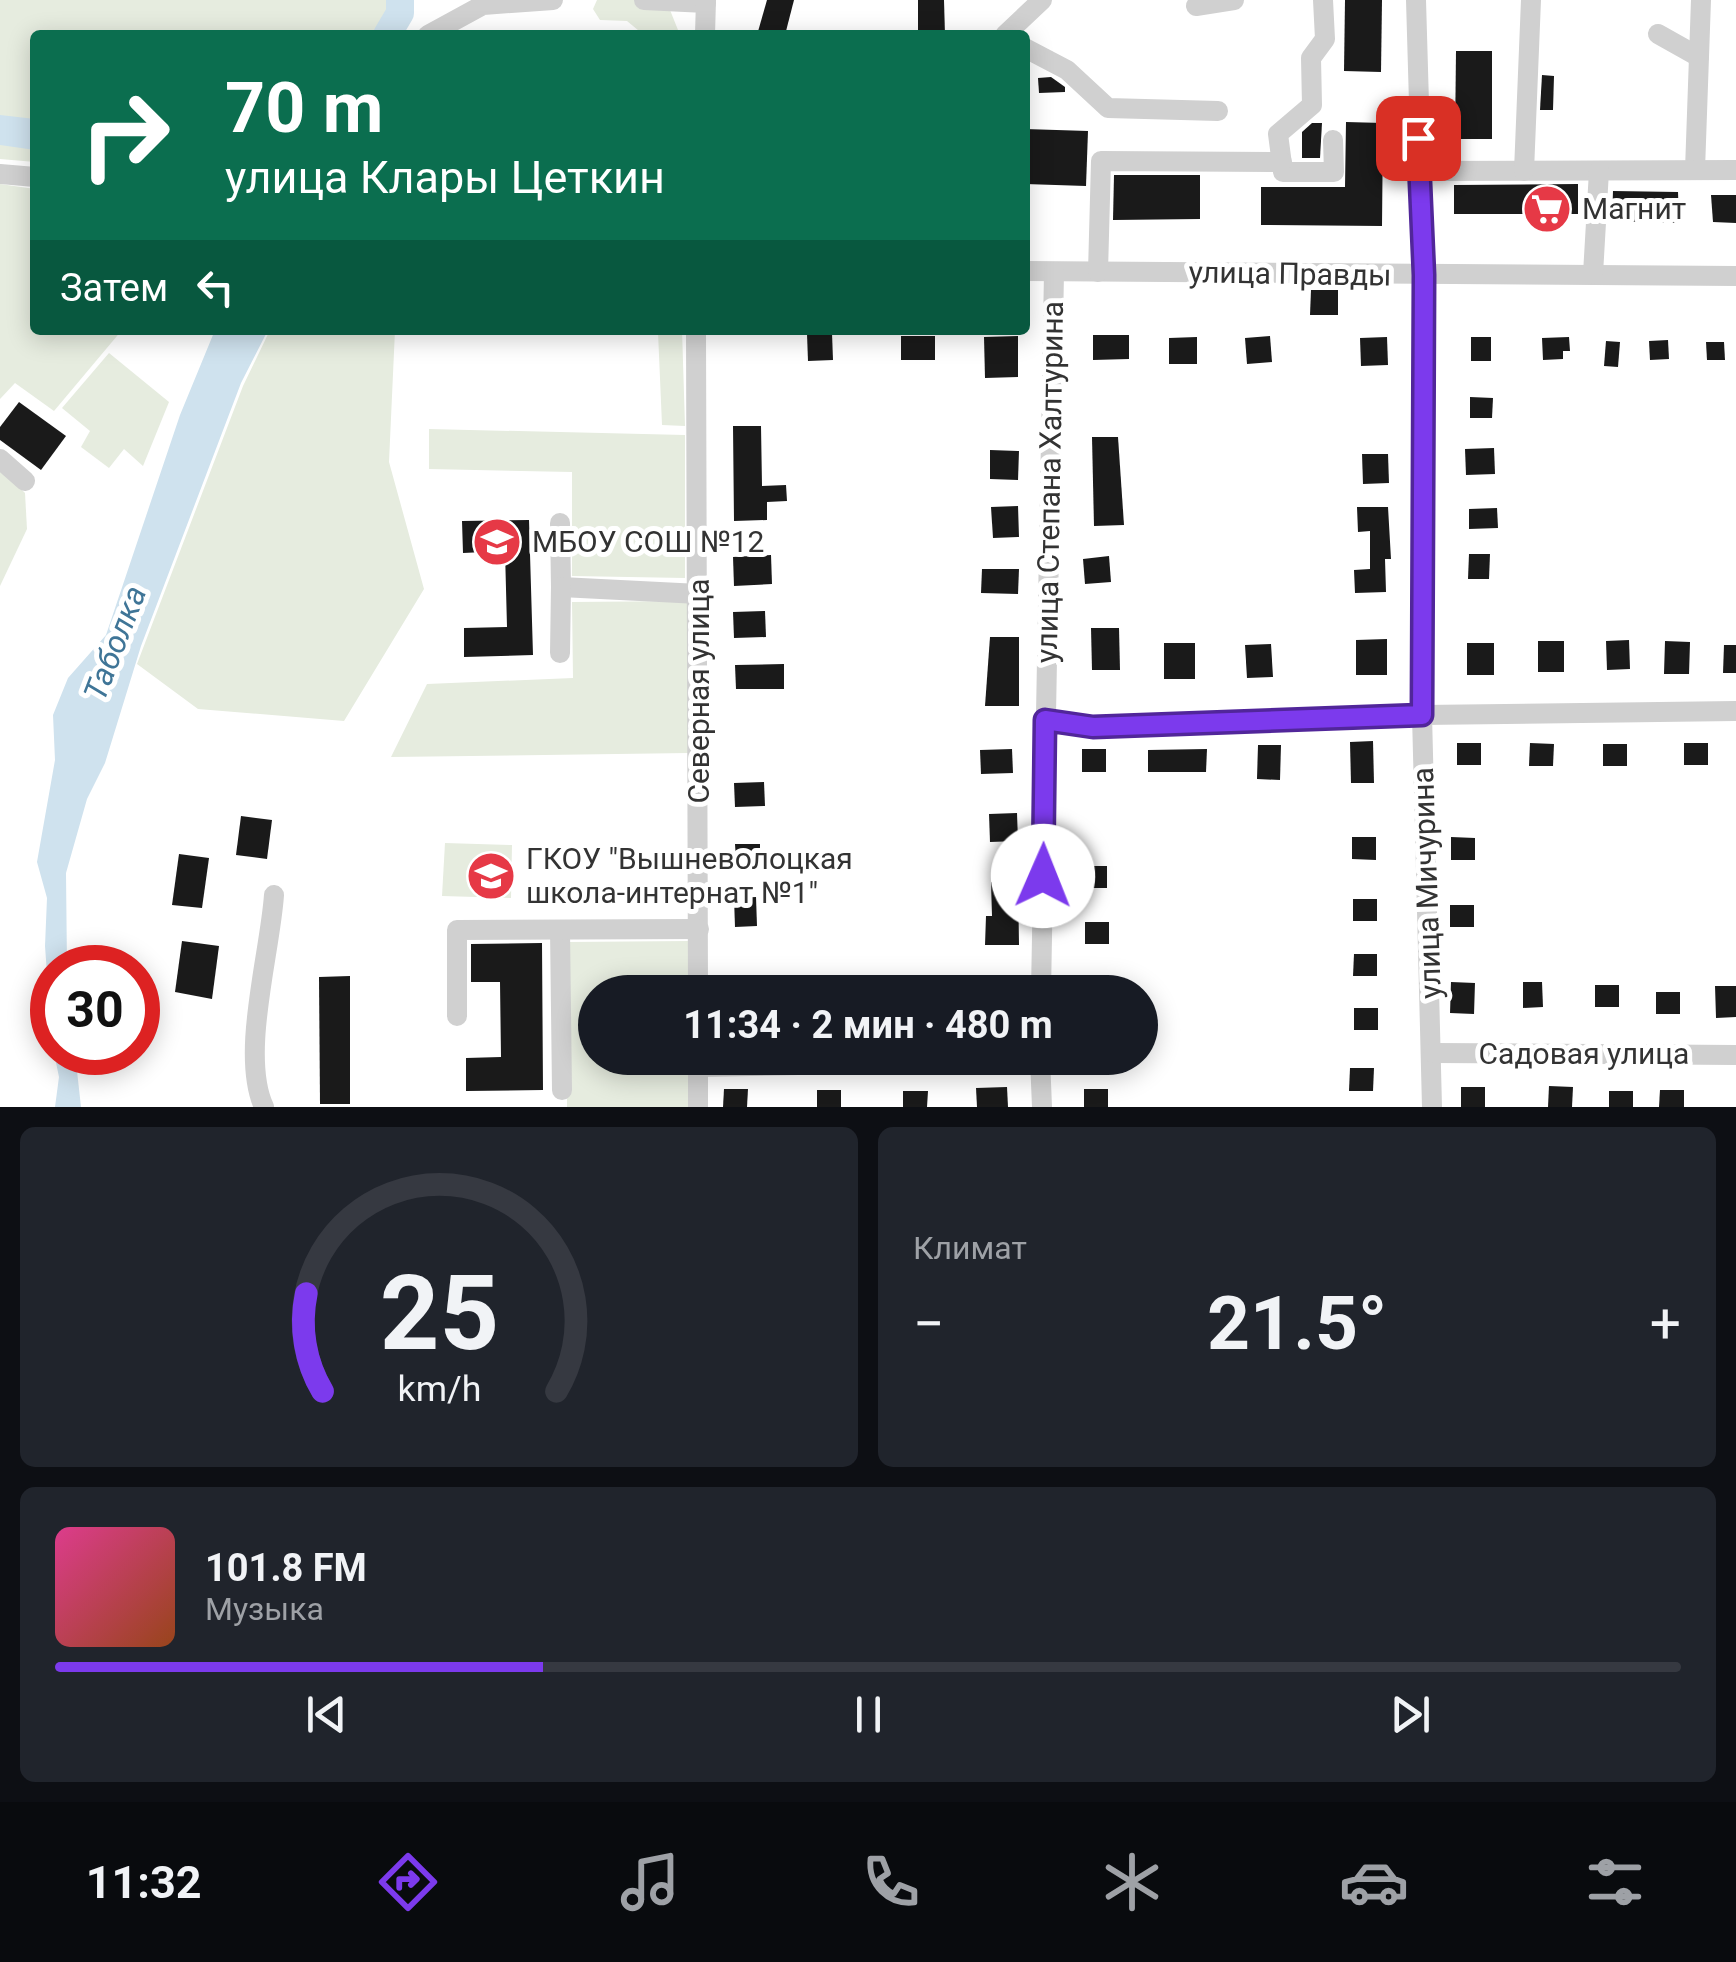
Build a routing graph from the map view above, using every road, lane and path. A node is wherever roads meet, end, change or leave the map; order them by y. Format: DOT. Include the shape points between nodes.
graph roads {
  1 [pos="553,0"];
  2 [pos="644,0"];
  3 [pos="1042,0"];
  4 [pos="1234,0"];
  5 [pos="1324,0"];
  6 [pos="1416,0"];
  7 [pos="1531,0"];
  8 [pos="1700,0"];
  9 [pos="706,2"];
  10 [pos="1196,6"];
  11 [pos="437,30"];
  12 [pos="705,30"];
  13 [pos="1010,30"];
  14 [pos="1658,34"];
  15 [pos="1030,51"];
  16 [pos="1699,57"];
  17 [pos="1218,110"];
  18 [pos="1334,140"];
  19 [pos="1282,162"];
  20 [pos="1695,170"];
  21 [pos="1736,170"];
  22 [pos="1419,171"];
  23 [pos="1524,171"];
  24 [pos="1599,171"];
  25 [pos="0,174"];
  26 [pos="30,177"];
  27 [pos="1030,271"];
  28 [pos="1054,272"];
  29 [pos="1098,272"];
  30 [pos="1593,274"];
  31 [pos="1424,275"];
  32 [pos="1736,276"];
  33 [pos="696,335"];
  34 [pos="0,459"];
  35 [pos="25,482"];
  36 [pos="560,523"];
  37 [pos="561,587"];
  38 [pos="699,594"];
  39 [pos="560,653"];
  40 [pos="1736,711"];
  41 [pos="1422,715"];
  42 [pos="1045,720"];
  43 [pos="274,895"];
  44 [pos="699,929"];
  45 [pos="560,930"];
  46 [pos="698,975"];
  47 [pos="1041,975"];
  48 [pos="456,1016"];
  49 [pos="1433,1053"];
  50 [pos="1736,1055"];
  51 [pos="698,1075"];
  52 [pos="1041,1075"];
  53 [pos="562,1090"];
  54 [pos="264,1107"];
  55 [pos="698,1107"];
  56 [pos="1042,1107"];
  57 [pos="1432,1107"];
  1 -- 11 [label="street" via="483,4"];
  2 -- 9 [label="street"];
  3 -- 13 [label="street"];
  4 -- 10 [label="street"];
  5 -- 19 [label="street" via="1324,39 1311,58 1312,104 1278,134"];
  6 -- 22 [label="street, улица Мичурина"];
  7 -- 23 [label="street"];
  8 -- 16 [label="street"];
  9 -- 12 [label="street"];
  14 -- 16 [label="street"];
  15 -- 17 [label="street" via="1067,70 1108,108"];
  16 -- 20 [label="street"];
  18 -- 19 [label="street" via="1334,172 1283,172"];
  19 -- 29 [label="street" via="1101,160"];
  20 -- 21 [label="street"];
  20 -- 24 [label="street"];
  22 -- 23 [label="street"];
  22 -- 31 [label="street, улица Мичурина"];
  23 -- 24 [label="street"];
  24 -- 30 [label="street"];
  25 -- 26 [label="street"];
  27 -- 28 [label="street, улица Правды"];
  28 -- 29 [label="street, улица Правды"];
  28 -- 42 [label="street, улица Степана Халтурина"];
  29 -- 31 [label="street, улица Правды"];
  30 -- 31 [label="street, улица Правды"];
  30 -- 32 [label="street, улица Правды"];
  31 -- 41 [label="street, улица Мичурина"];
  33 -- 38 [label="street, Северная улица"];
  34 -- 35 [label="street"];
  36 -- 37 [label="street"];
  37 -- 38 [label="street"];
  37 -- 39 [label="street"];
  38 -- 44 [label="street, Северная улица"];
  40 -- 41 [label="street"];
  41 -- 42 [label="street" via="1093,727"];
  41 -- 49 [label="street, улица Мичурина"];
  42 -- 47 [label="street, улица Степана Халтурина"];
  43 -- 54 [label="street" via="256,1045 255,1087"];
  44 -- 45 [label="street"];
  44 -- 46 [label="street, Северная улица"];
  45 -- 48 [label="street" via="457,930"];
  45 -- 53 [label="street"];
  49 -- 50 [label="street, Садовая улица"];
  49 -- 57 [label="street, улица Мичурина"];
  51 -- 55 [label="street"];
  52 -- 56 [label="street"];
}
